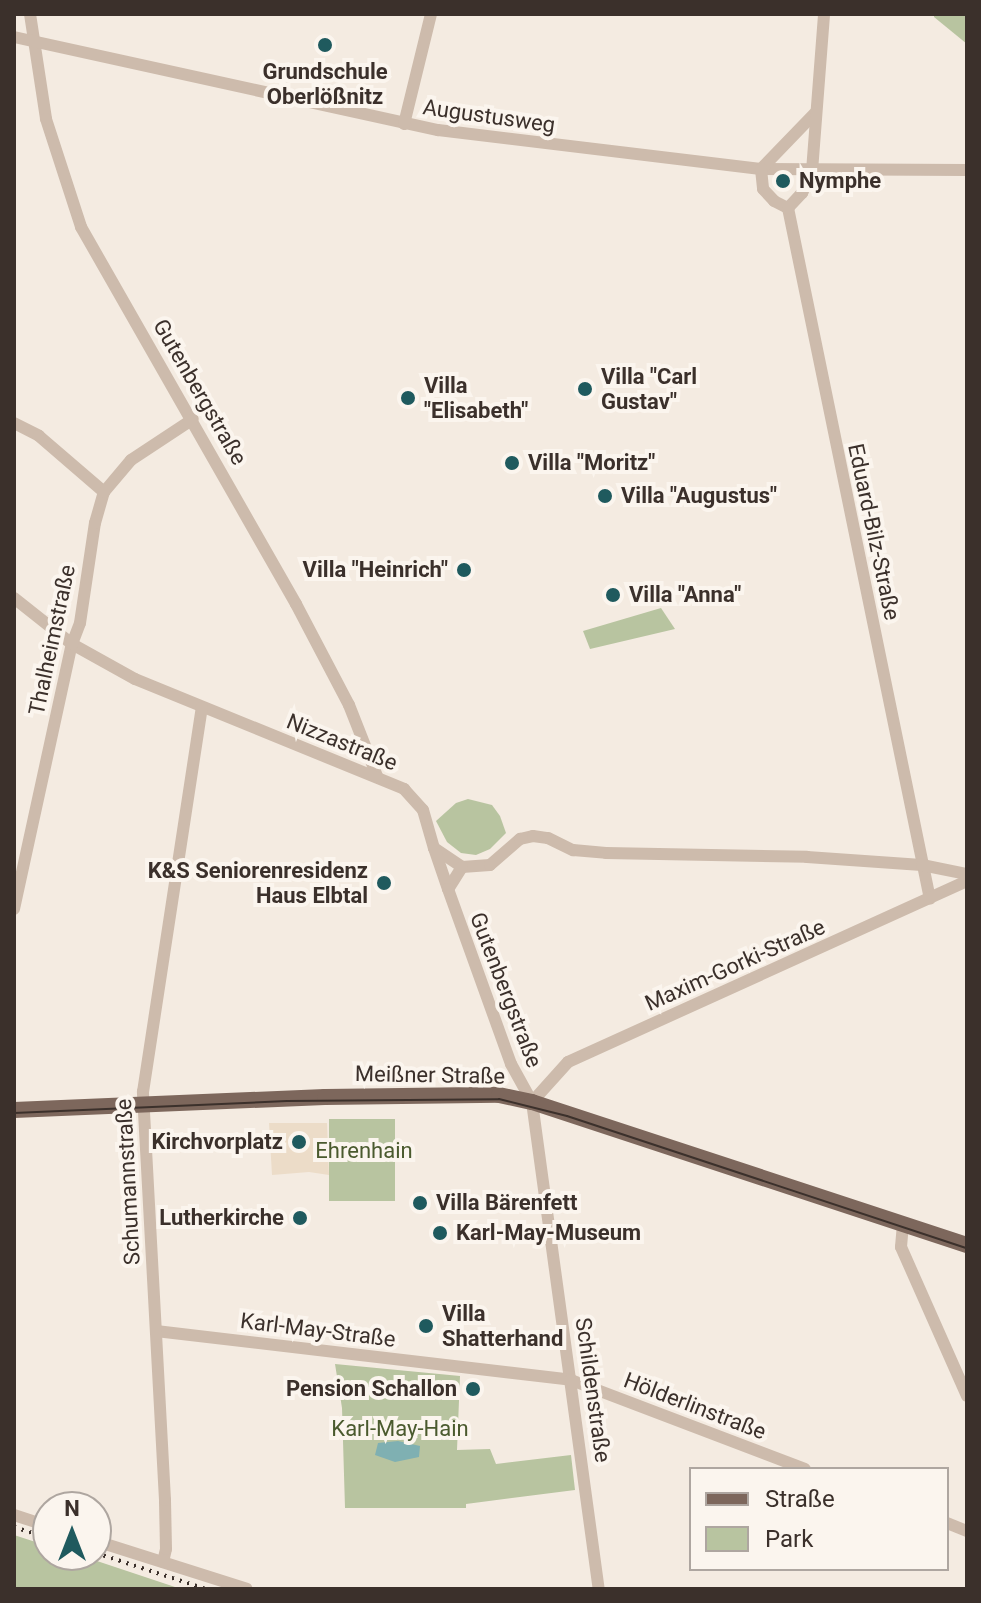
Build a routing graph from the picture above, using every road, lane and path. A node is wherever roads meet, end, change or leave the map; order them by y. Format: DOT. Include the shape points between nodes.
graph roads {
  1 [pos="30,14"];
  2 [pos="431,14"];
  3 [pos="824,14"];
  4 [pos="14,37"];
  5 [pos="35,39"];
  6 [pos="816,112"];
  7 [pos="404,124"];
  8 [pos="761,169"];
  9 [pos="967,170"];
  10 [pos="812,171"];
  11 [pos="788,208"];
  12 [pos="193,419"];
  13 [pos="14,423"];
  14 [pos="104,492"];
  15 [pos="14,598"];
  16 [pos="72,644"];
  17 [pos="202,708"];
  18 [pos="377,776"];
  19 [pos="434,848"];
  20 [pos="922,865"];
  21 [pos="462,867"];
  22 [pos="967,874"];
  23 [pos="967,881"];
  24 [pos="448,889"];
  25 [pos="930,899"];
  26 [pos="14,909"];
  27 [pos="532,1102"];
  28 [pos="143,1105"];
  29 [pos="14,1110"];
  30 [pos="903,1224"];
  31 [pos="967,1245"];
  32 [pos="156,1331"];
  33 [pos="571,1380"];
  34 [pos="967,1396"];
  35 [pos="800,1467"];
  36 [pos="112,1546"];
  37 [pos="163,1562"];
  38 [pos="247,1589"];
  39 [pos="599,1589"];
  1 -- 5 [label="street, Gutenbergstraße"];
  2 -- 7 [label="street"];
  3 -- 6 [label="street"];
  4 -- 5 [label="street, Augustusweg"];
  5 -- 7 [label="street, Augustusweg"];
  5 -- 12 [label="street, Gutenbergstraße" via="46,119 81,227"];
  6 -- 8 [label="street"];
  6 -- 10 [label="street"];
  7 -- 8 [label="street, Augustusweg"];
  8 -- 10 [label="street, Augustusweg"];
  8 -- 11 [label="street" via="763,189"];
  9 -- 10 [label="street, Augustusweg"];
  10 -- 11 [label="street"];
  11 -- 20 [label="street, Eduard-Bilz-Straße"];
  12 -- 14 [label="street, Thalheimstraße" via="131,460"];
  12 -- 18 [label="street, Gutenbergstraße" via="349,705"];
  13 -- 14 [label="street" via="39,436"];
  14 -- 16 [label="street, Thalheimstraße"];
  15 -- 16 [label="street, Nizzastraße"];
  16 -- 17 [label="street, Nizzastraße"];
  16 -- 26 [label="street, Thalheimstraße"];
  17 -- 18 [label="street, Nizzastraße"];
  17 -- 28 [label="street, Schumannstraße"];
  18 -- 19 [label="street, Nizzastraße" via="404,789 423,810"];
  19 -- 21 [label="street"];
  19 -- 24 [label="street, Gutenbergstraße"];
  20 -- 21 [label="street" via="606,853 573,850 533,836 520,839 490,865"];
  20 -- 22 [label="street"];
  20 -- 25 [label="street, Eduard-Bilz-Straße"];
  21 -- 24 [label="street"];
  23 -- 25 [label="street, Maxim-Gorki-Straße"];
  24 -- 27 [label="street, Gutenbergstraße" via="511,1064"];
  25 -- 27 [label="street, Maxim-Gorki-Straße" via="568,1062"];
  27 -- 28 [label="main road, Meißner Straße" via="466,1094"];
  27 -- 30 [label="main road, Meißner Straße"];
  27 -- 33 [label="street, Schildenstraße"];
  28 -- 29 [label="main road, Meißner Straße"];
  28 -- 32 [label="street, Schumannstraße"];
  30 -- 31 [label="main road, Meißner Straße"];
  30 -- 34 [label="street" via="901,1247"];
  32 -- 33 [label="street, Karl-May-Straße"];
  32 -- 37 [label="street, Schumannstraße"];
  33 -- 35 [label="street, Hölderlinstraße"];
  33 -- 39 [label="street, Schildenstraße"];
  36 -- 37 [label="street"];
  37 -- 38 [label="street"];
}
